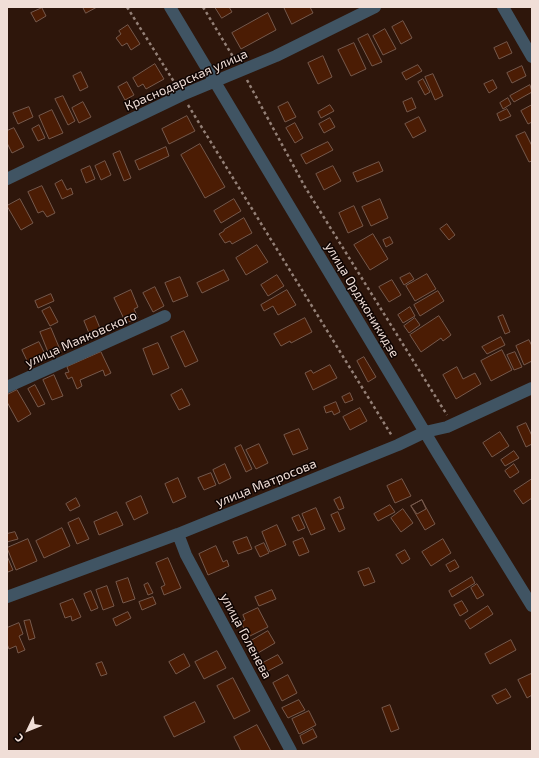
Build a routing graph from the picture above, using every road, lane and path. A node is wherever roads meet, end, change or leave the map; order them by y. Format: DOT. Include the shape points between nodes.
graph roads {
  1 [pos="127,7"];
  2 [pos="170,7"];
  3 [pos="202,7"];
  4 [pos="375,7"];
  5 [pos="504,7"];
  6 [pos="532,57"];
  7 [pos="241,70"];
  8 [pos="214,82"];
  9 [pos="182,95"];
  10 [pos="7,179"];
  11 [pos="166,316"];
  12 [pos="7,387"];
  13 [pos="532,388"];
  14 [pos="452,424"];
  15 [pos="425,432"];
  16 [pos="398,445"];
  17 [pos="178,534"];
  18 [pos="7,597"];
  19 [pos="532,606"];
  20 [pos="292,751"];
  1 -- 9 [label="path"];
  2 -- 8 [label="street, улица Орджоникидзе"];
  3 -- 7 [label="path"];
  4 -- 7 [label="street, Краснодарская улица" via="276,56"];
  5 -- 6 [label="street"];
  7 -- 8 [label="street, Краснодарская улица"];
  7 -- 14 [label="path" via="305,187"];
  8 -- 9 [label="street, Краснодарская улица"];
  8 -- 15 [label="street, улица Орджоникидзе"];
  9 -- 10 [label="street, Краснодарская улица"];
  9 -- 16 [label="path"];
  11 -- 12 [label="street, улица Маяковского"];
  13 -- 14 [label="street, улица Матросова"];
  14 -- 15 [label="street, улица Матросова"];
  15 -- 16 [label="street, улица Матросова"];
  15 -- 19 [label="street, улица Орджоникидзе"];
  16 -- 17 [label="street, улица Матросова"];
  17 -- 18 [label="street, улица Матросова"];
  17 -- 20 [label="street, улица Голенева" via="186,555"];
}
